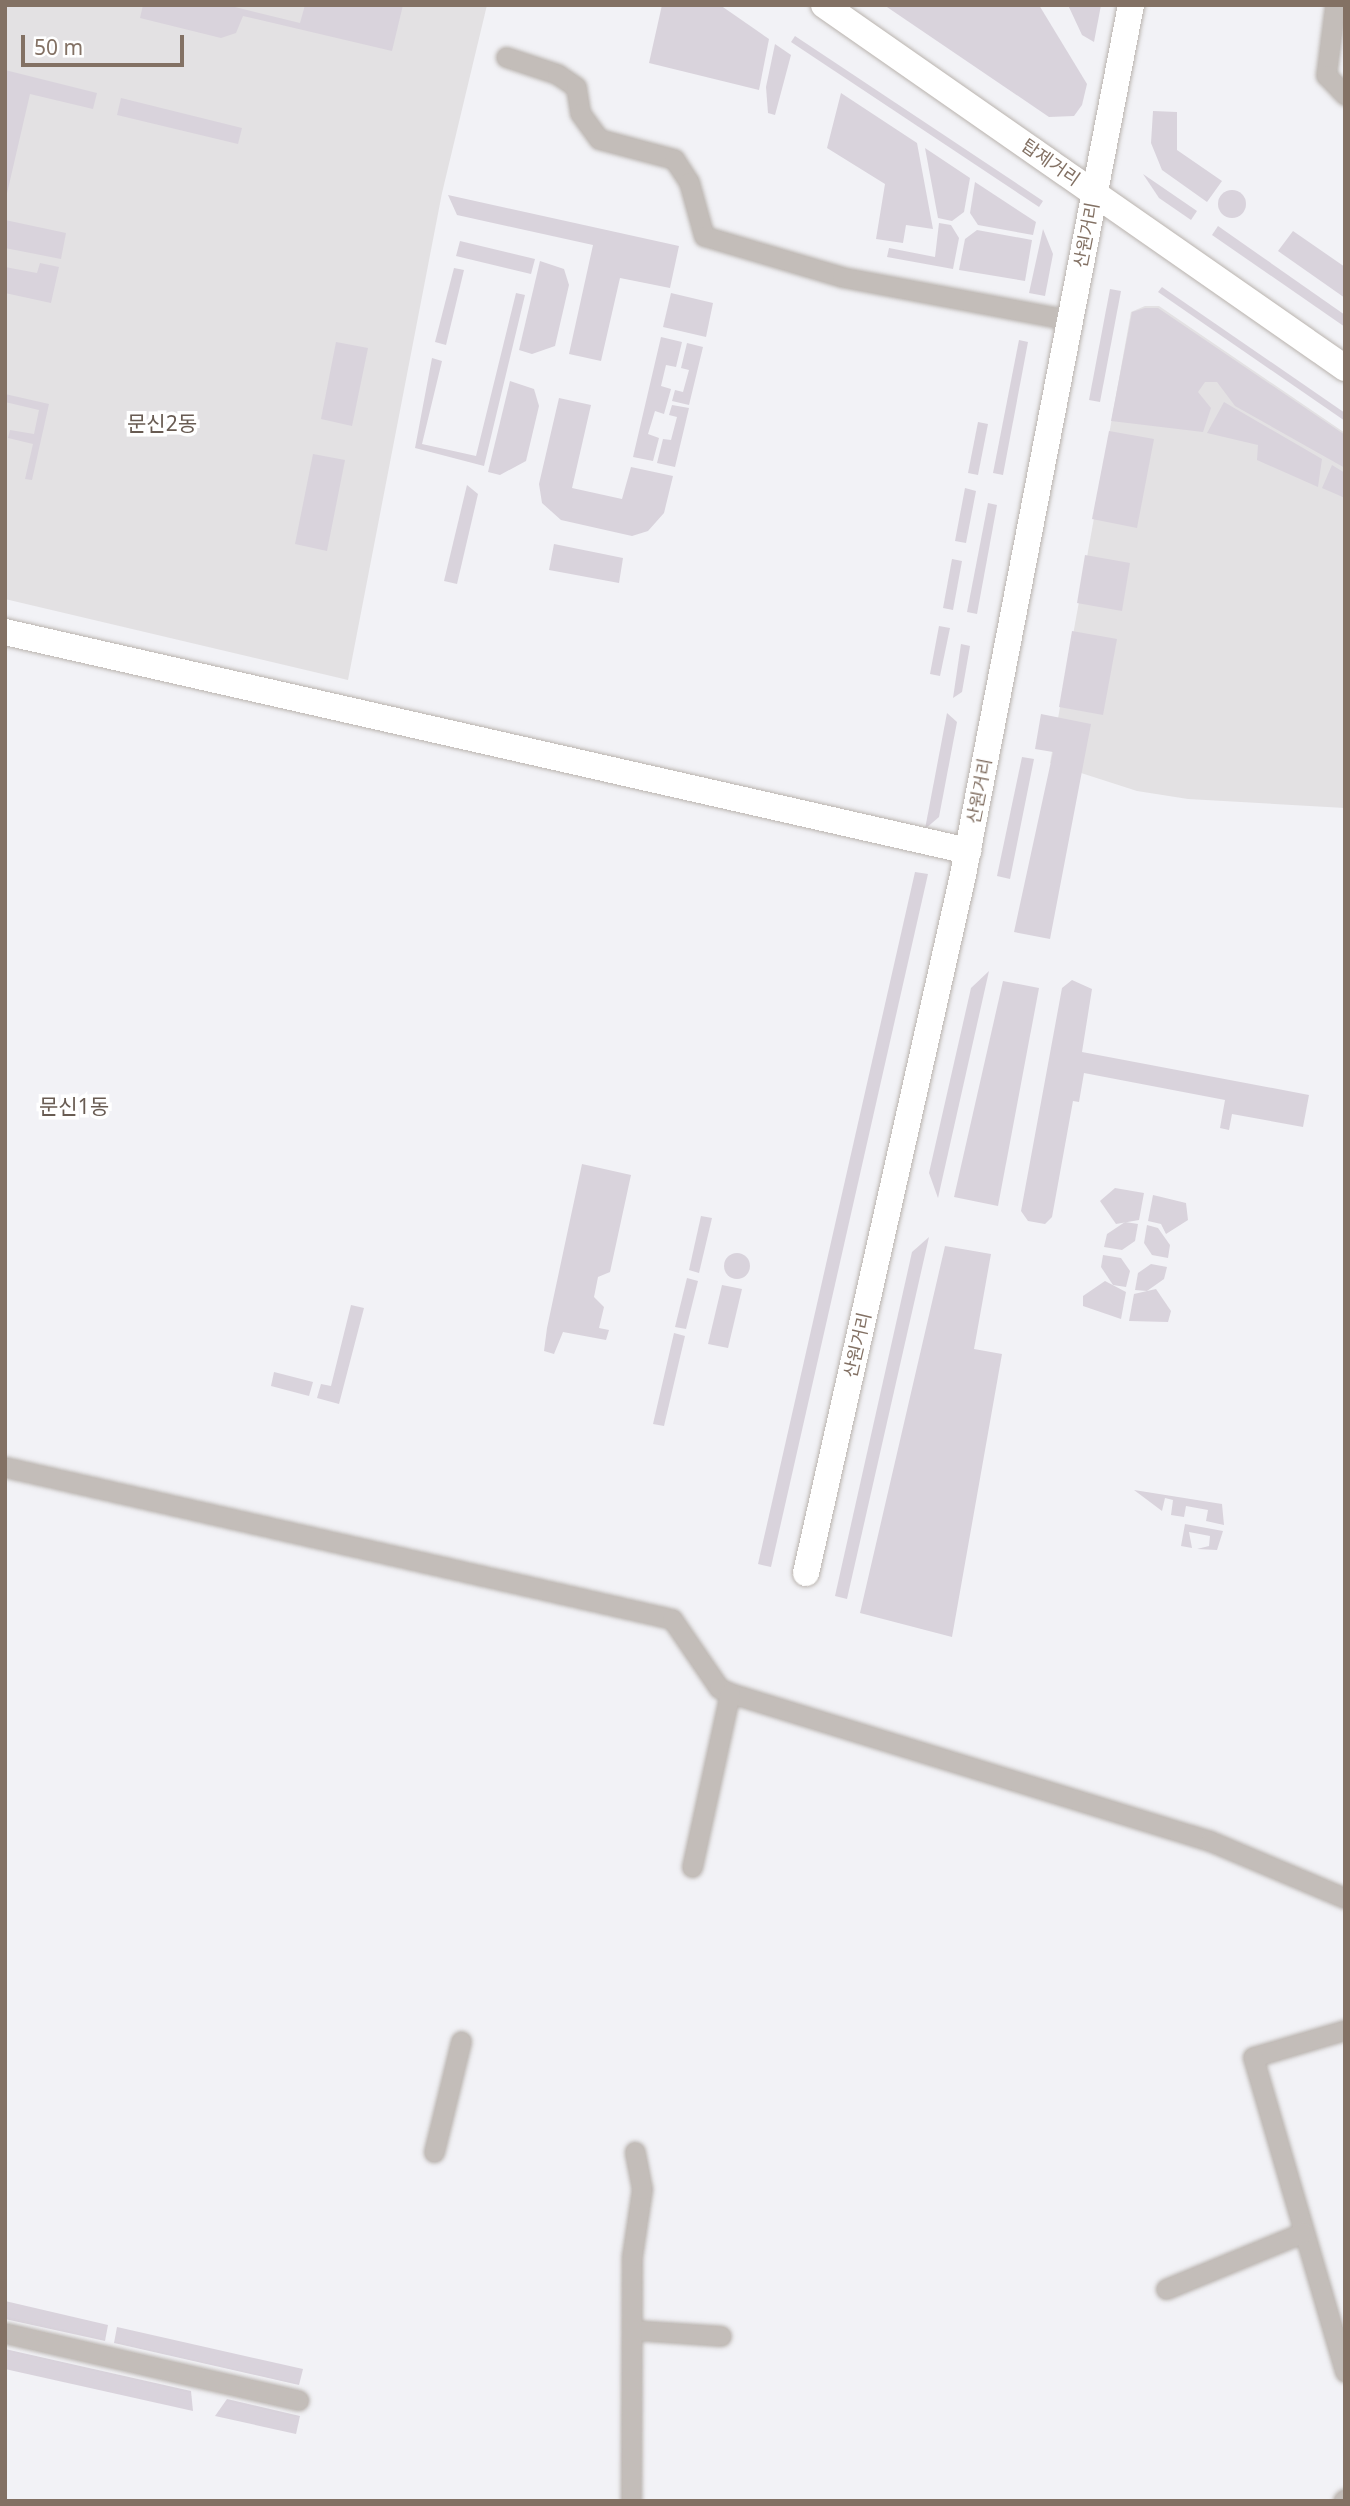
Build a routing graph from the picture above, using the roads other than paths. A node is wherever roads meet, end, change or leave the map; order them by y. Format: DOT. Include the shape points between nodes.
graph roads {
  1 [pos="824,5"];
  2 [pos="1131,5"];
  3 [pos="1335,5"];
  4 [pos="506,57"];
  5 [pos="1345,95"];
  6 [pos="1094,192"];
  7 [pos="1070,320"];
  8 [pos="1345,368"];
  9 [pos="5,632"];
  10 [pos="968,851"];
  11 [pos="5,1467"];
  12 [pos="806,1573"];
  13 [pos="730,1693"];
  14 [pos="692,1867"];
  15 [pos="1345,1898"];
  16 [pos="1345,2030"];
  17 [pos="461,2041"];
  18 [pos="434,2152"];
  19 [pos="635,2152"];
  20 [pos="1304,2232"];
  21 [pos="1166,2289"];
  22 [pos="634,2330"];
  23 [pos="5,2333"];
  24 [pos="720,2336"];
  25 [pos="1345,2372"];
  26 [pos="298,2400"];
  27 [pos="631,2501"];
  1 -- 6 [label="main road, 탑제거리"];
  2 -- 6 [label="main road, 산원거리"];
  3 -- 5 [label="street" via="1326,75"];
  4 -- 7 [label="street" via="557,74 576,87 580,113 599,138 674,159 688,182 704,236 842,278"];
  6 -- 7 [label="main road, 산원거리"];
  6 -- 8 [label="main road, 탑제거리"];
  7 -- 10 [label="main road, 산원거리"];
  9 -- 10 [label="main road"];
  10 -- 12 [label="main road, 산원거리"];
  11 -- 13 [label="street" via="672,1619 719,1688"];
  13 -- 14 [label="street"];
  13 -- 15 [label="street" via="1210,1841"];
  16 -- 20 [label="street" via="1253,2057"];
  17 -- 18 [label="street"];
  19 -- 22 [label="street" via="642,2189 632,2256"];
  20 -- 21 [label="street"];
  20 -- 25 [label="street"];
  22 -- 24 [label="street"];
  22 -- 27 [label="street"];
  23 -- 26 [label="street"];
}
